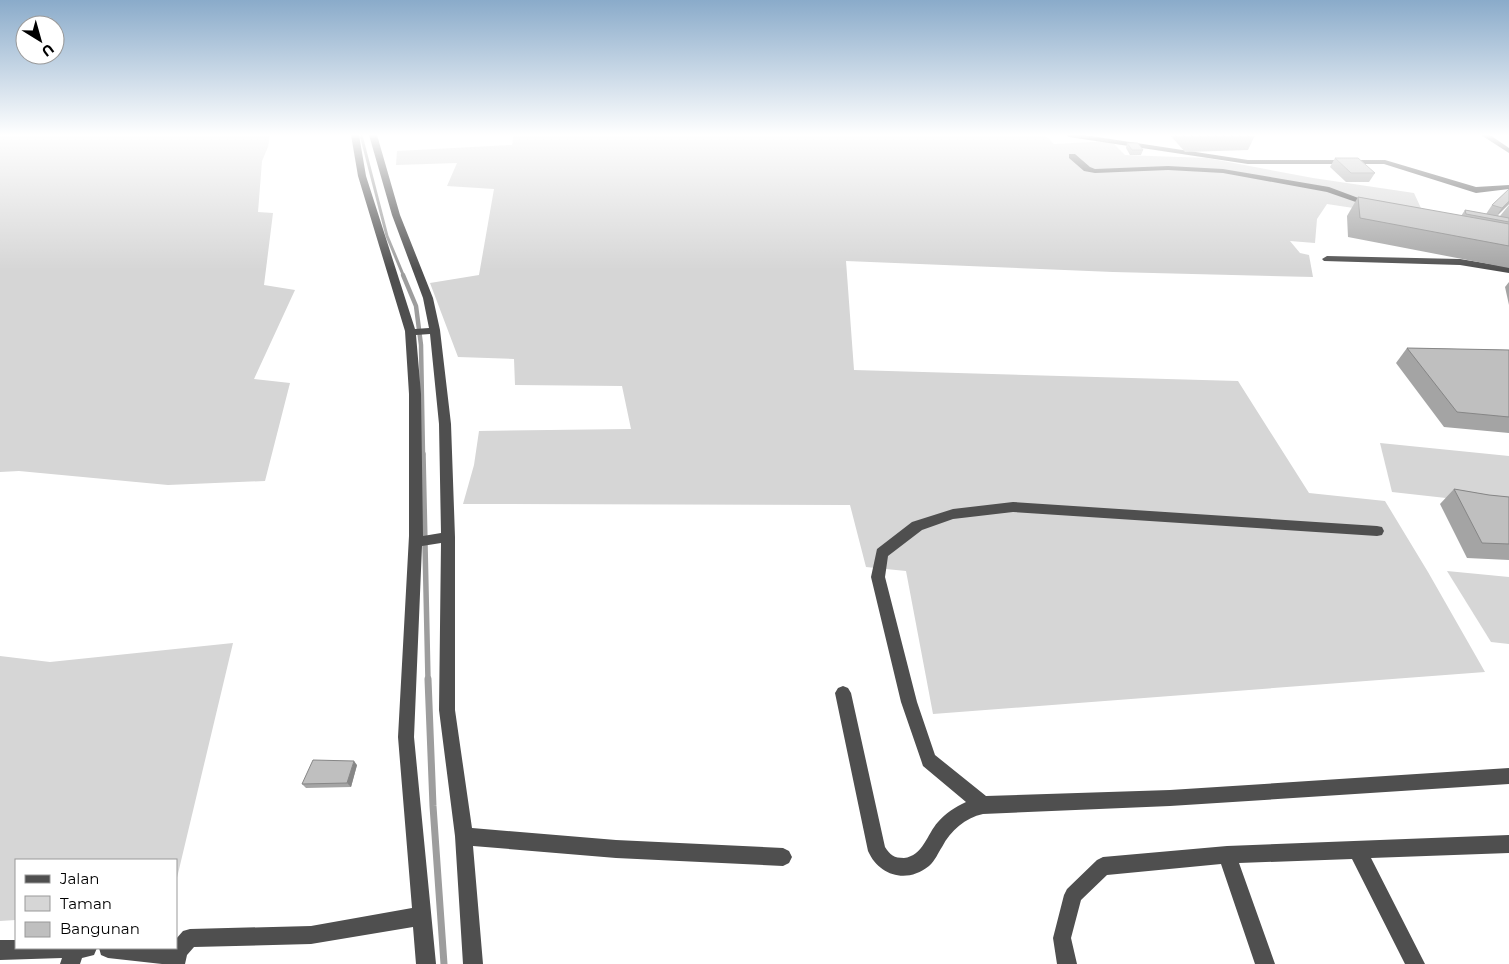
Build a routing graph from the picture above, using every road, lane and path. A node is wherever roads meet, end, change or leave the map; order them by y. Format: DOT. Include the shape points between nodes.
graph roads {
  1 [pos="363,180"];
  2 [pos="386,180"];
  3 [pos="1274,180"];
  4 [pos="1443,180"];
  5 [pos="1509,188"];
  6 [pos="1383,209"];
  7 [pos="1327,259"];
  8 [pos="1509,270"];
  9 [pos="433,330"];
  10 [pos="413,333"];
  11 [pos="1377,531"];
  12 [pos="445,537"];
  13 [pos="420,541"];
  14 [pos="843,693"];
  15 [pos="1509,776"];
  16 [pos="983,805"];
  17 [pos="464,836"];
  18 [pos="1509,844"];
  19 [pos="1357,850"];
  20 [pos="1226,855"];
  21 [pos="783,857"];
  22 [pos="422,916"];
  23 [pos="38,949"];
  24 [pos="75,949"];
  25 [pos="114,949"];
  26 [pos="0,950"];
  27 [pos="175,960"];
  28 [pos="70,964"];
  29 [pos="426,964"];
  30 [pos="473,964"];
  31 [pos="1068,964"];
  32 [pos="1265,964"];
  33 [pos="1415,964"];
  1 -- 10 [label="street"];
  2 -- 9 [label="street" via="396,215 428,298"];
  3 -- 6 [label="street" via="1330,190"];
  4 -- 5 [label="street" via="1476,190"];
  7 -- 8 [label="street" via="1460,262"];
  9 -- 10 [label="street"];
  9 -- 12 [label="street" via="445,424"];
  10 -- 13 [label="street"];
  11 -- 16 [label="street" via="1012,507 953,514 917,526 882,553 878,577 909,702 929,760"];
  12 -- 13 [label="street"];
  12 -- 17 [label="street" via="447,710"];
  13 -- 22 [label="street" via="406,736"];
  14 -- 16 [label="street" via="877,851 887,863 899,867 914,865 925,858 942,830 954,818 965,810"];
  15 -- 16 [label="street" via="1170,798"];
  17 -- 21 [label="street" via="616,850"];
  17 -- 30 [label="street"];
  18 -- 19 [label="street"];
  19 -- 20 [label="street"];
  19 -- 33 [label="street"];
  20 -- 31 [label="street" via="1103,866 1073,895 1062,938"];
  20 -- 32 [label="street"];
  22 -- 27 [label="street" via="311,935 190,938 182,945"];
  22 -- 29 [label="street"];
  23 -- 26 [label="street"];
  24 -- 28 [label="street"];
  25 -- 27 [label="street"];
}
